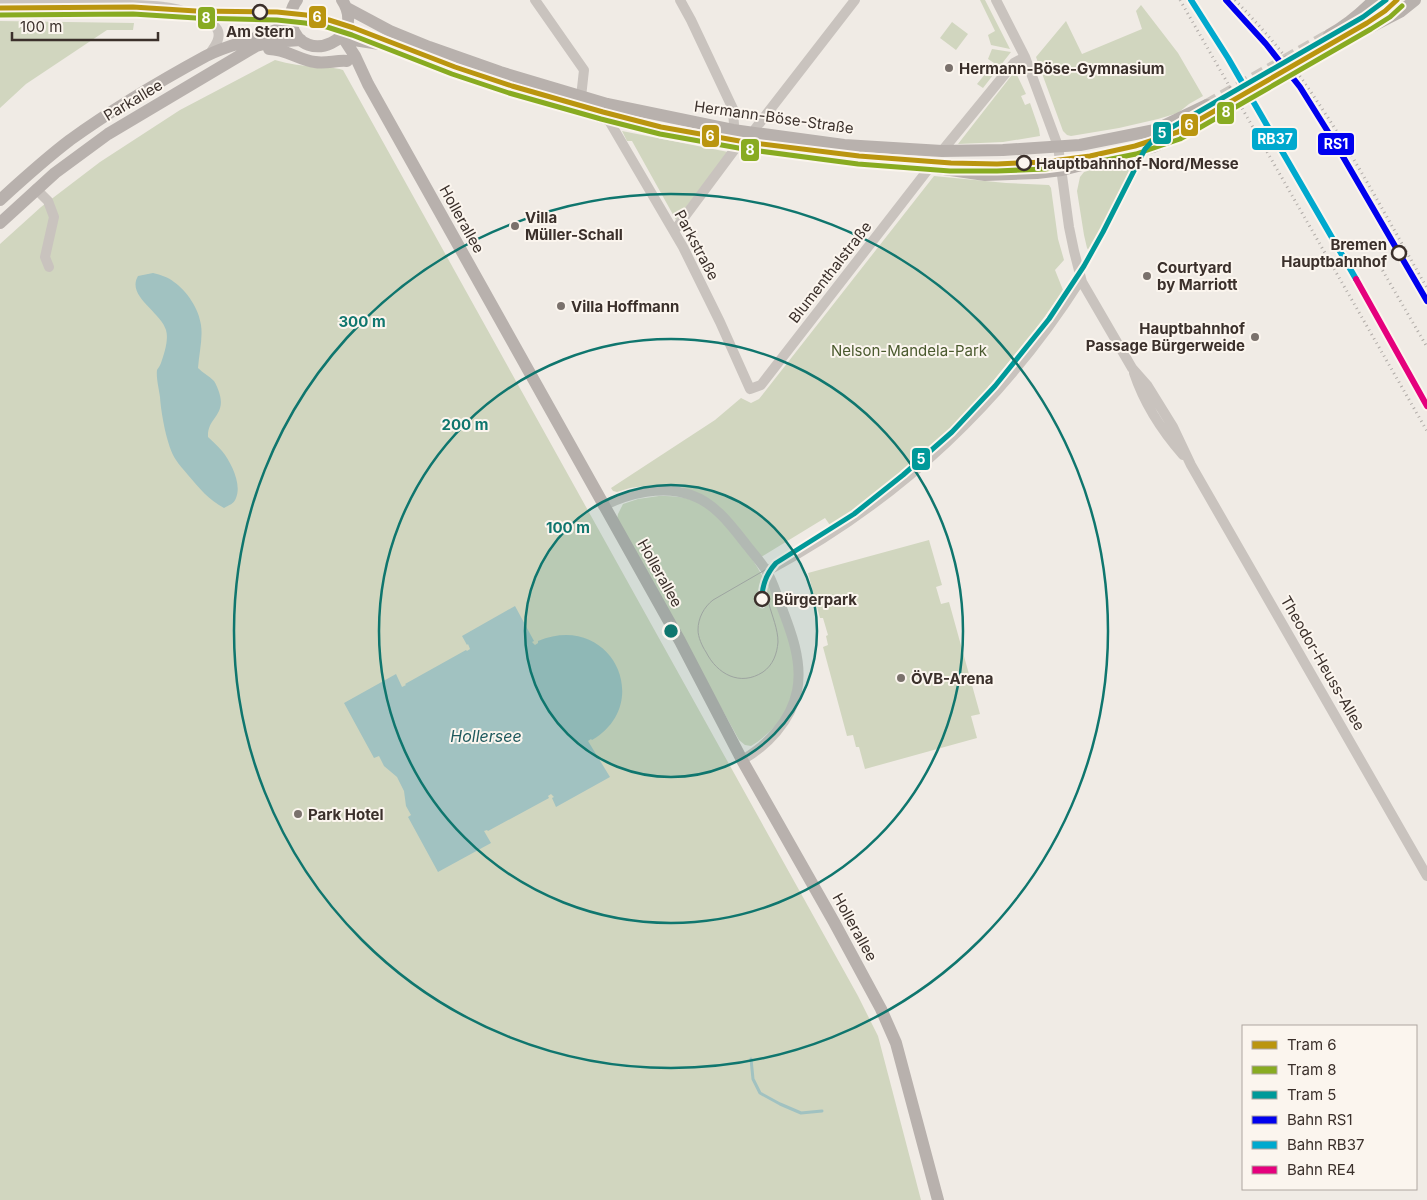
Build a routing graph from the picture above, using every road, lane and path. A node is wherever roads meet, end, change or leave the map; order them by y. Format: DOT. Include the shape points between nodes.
graph roads {
  1 [pos="176,0"];
  2 [pos="296,0"];
  3 [pos="535,0"];
  4 [pos="680,0"];
  5 [pos="855,0"];
  6 [pos="996,0"];
  7 [pos="1374,0"];
  8 [pos="1415,0"];
  9 [pos="348,3"];
  10 [pos="0,5"];
  11 [pos="167,7"];
  12 [pos="291,21"];
  13 [pos="342,36"];
  14 [pos="301,40"];
  15 [pos="327,46"];
  16 [pos="247,52"];
  17 [pos="209,55"];
  18 [pos="1025,57"];
  19 [pos="347,61"];
  20 [pos="368,84"];
  21 [pos="581,97"];
  22 [pos="608,119"];
  23 [pos="733,130"];
  24 [pos="755,134"];
  25 [pos="738,145"];
  26 [pos="1058,146"];
  27 [pos="942,151"];
  28 [pos="930,167"];
  29 [pos="1062,170"];
  30 [pos="36,190"];
  31 [pos="0,200"];
  32 [pos="0,222"];
  33 [pos="674,231"];
  34 [pos="49,267"];
  35 [pos="1081,279"];
  36 [pos="750,389"];
  37 [pos="603,506"];
  38 [pos="767,572"];
  39 [pos="742,760"];
  40 [pos="1427,876"];
  41 [pos="938,1200"];
  1 -- 11 [label="street"];
  2 -- 12 [label="main road"];
  3 -- 21 [label="street" via="584,70"];
  4 -- 23 [label="street" via="733,109"];
  5 -- 24 [label="street"];
  6 -- 18 [label="street, Theodor-Heuss-Allee"];
  7 -- 8 [label="main road" via="1331,41 1400,12"];
  9 -- 13 [label="main road" via="348,23"];
  9 -- 21 [label="main road, Hermann-Böse-Straße" via="390,31 429,47"];
  10 -- 11 [label="street"];
  11 -- 17 [label="street" via="214,24 219,37"];
  12 -- 14 [label="main road"];
  12 -- 17 [label="main road, Parkallee" via="267,35"];
  13 -- 15 [label="main road"];
  13 -- 20 [label="main road, Hollerallee"];
  13 -- 22 [label="main road, Hermann-Böse-Straße" via="386,45 495,86"];
  14 -- 15 [label="main road"];
  14 -- 16 [label="main road, Parkallee" via="271,42"];
  15 -- 19 [label="main road, Hollerallee"];
  16 -- 19 [label="main road" via="271,49 313,62"];
  16 -- 30 [label="main road, Parkallee" via="108,134"];
  17 -- 31 [label="main road, Parkallee" via="98,120"];
  18 -- 26 [label="street, Theodor-Heuss-Allee"];
  18 -- 27 [label="street" via="1014,64"];
  19 -- 20 [label="main road, Hollerallee"];
  20 -- 37 [label="main road, Hollerallee"];
  21 -- 23 [label="main road, Hermann-Böse-Straße"];
  22 -- 25 [label="main road, Hermann-Böse-Straße"];
  22 -- 33 [label="street, Parkstraße"];
  23 -- 24 [label="main road, Hermann-Böse-Straße"];
  24 -- 27 [label="main road, Hermann-Böse-Straße" via="844,145"];
  25 -- 28 [label="main road, Hermann-Böse-Straße"];
  25 -- 33 [label="street"];
  26 -- 27 [label="main road, Hermann-Böse-Straße"];
  26 -- 29 [label="street, Theodor-Heuss-Allee"];
  26 -- 29 [label="main road, Hermann-Böse-Straße" via="1133,136 1210,110 1171,139 1153,147"];
  28 -- 29 [label="main road, Hermann-Böse-Straße" via="986,175"];
  28 -- 36 [label="street, Blumenthalstraße" via="761,386"];
  29 -- 35 [label="street, Theodor-Heuss-Allee" via="1069,227"];
  30 -- 32 [label="main road, Parkallee"];
  30 -- 34 [label="street" via="48,200 54,217 45,257"];
  33 -- 36 [label="street, Parkstraße"];
  35 -- 38 [label="street" via="1011,376 943,447 868,509"];
  35 -- 40 [label="street, Theodor-Heuss-Allee" via="1132,368 1139,390 1165,432 1191,465"];
  37 -- 38 [label="street" via="632,494 668,491 692,495 718,512"];
  37 -- 39 [label="main road, Hollerallee"];
  38 -- 39 [label="street" via="790,628 799,676 793,704 784,722 760,749"];
  39 -- 41 [label="main road, Hollerallee" via="885,1018 896,1043"];
}
